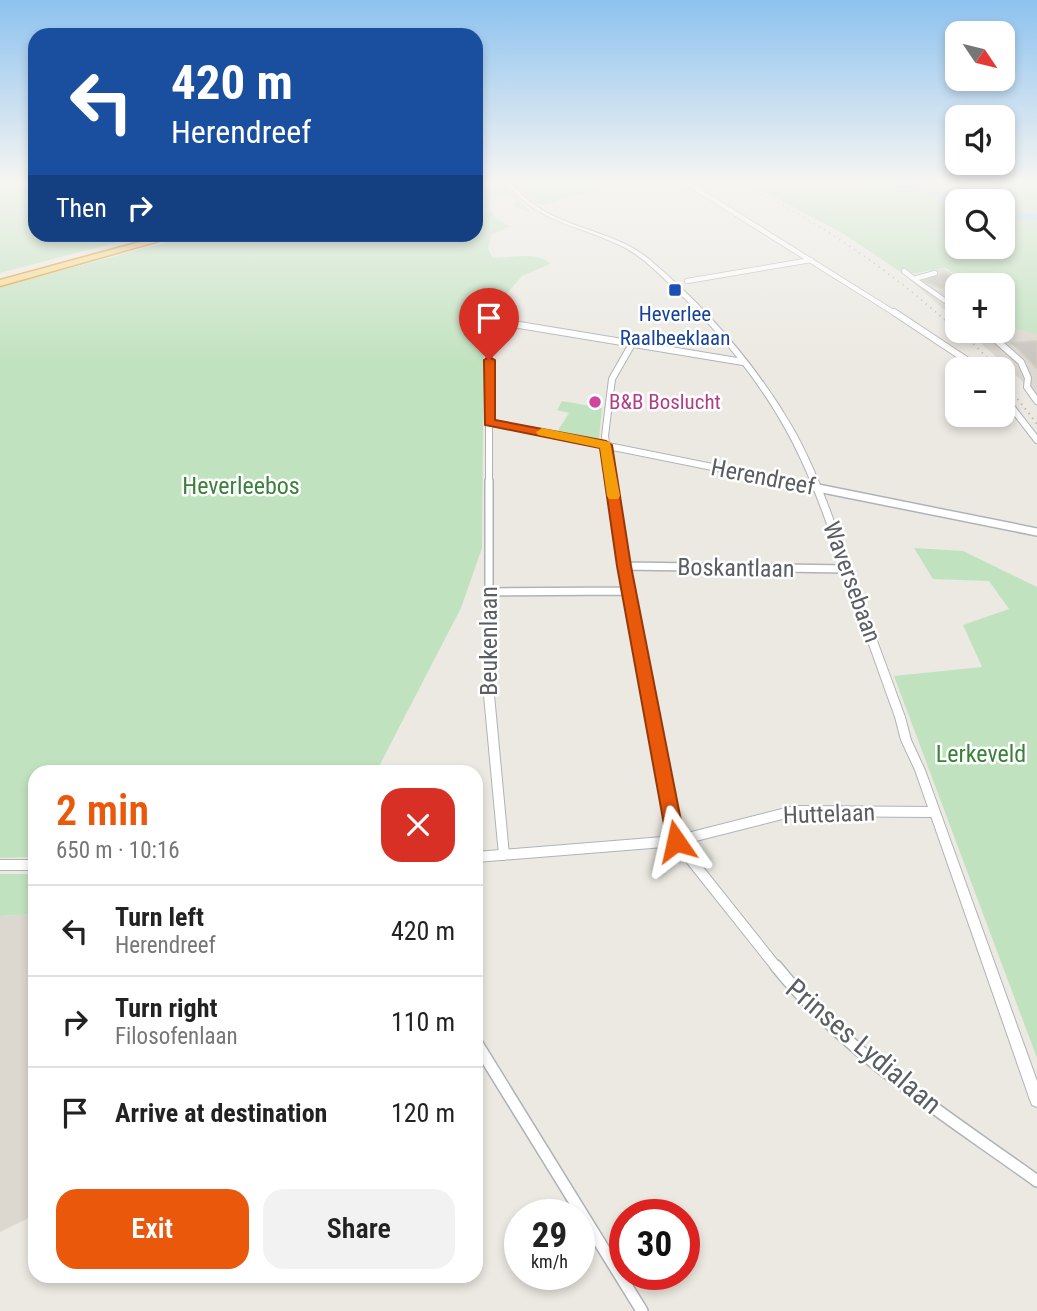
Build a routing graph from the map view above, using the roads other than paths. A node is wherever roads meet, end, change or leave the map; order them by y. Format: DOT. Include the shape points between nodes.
graph roads {
  1 [pos="617,241"];
  2 [pos="781,241"];
  3 [pos="128,242"];
  4 [pos="151,242"];
  5 [pos="811,260"];
  6 [pos="904,271"];
  7 [pos="935,273"];
  8 [pos="0,277"];
  9 [pos="914,279"];
  10 [pos="687,281"];
  11 [pos="0,283"];
  12 [pos="945,301"];
  13 [pos="999,343"];
  14 [pos="632,344"];
  15 [pos="965,357"];
  16 [pos="743,362"];
  17 [pos="1037,401"];
  18 [pos="1015,412"];
  19 [pos="489,423"];
  20 [pos="1037,440"];
  21 [pos="606,445"];
  22 [pos="818,488"];
  23 [pos="1037,532"];
  24 [pos="624,566"];
  25 [pos="847,569"];
  26 [pos="629,591"];
  27 [pos="490,592"];
  28 [pos="934,812"];
  29 [pos="676,841"];
  30 [pos="504,855"];
  31 [pos="483,856"];
  32 [pos="0,865"];
  33 [pos="28,865"];
  34 [pos="483,1053"];
  35 [pos="1037,1100"];
  36 [pos="1037,1181"];
  37 [pos="642,1311"];
  1 -- 16 [label="street, Waversebaan" via="635,250 697,308"];
  2 -- 5 [label="street"];
  3 -- 8 [label="highway"];
  4 -- 11 [label="highway"];
  5 -- 10 [label="street"];
  5 -- 15 [label="street"];
  6 -- 9 [label="street"];
  7 -- 9 [label="street"];
  9 -- 12 [label="street"];
  13 -- 17 [label="street" via="1023,365 1029,375 1027,387"];
  14 -- 16 [label="street"];
  14 -- 19 [label="street, Beukenlaan" via="489,320"];
  14 -- 21 [label="street, Prinses Lydialaan" via="612,379"];
  16 -- 22 [label="street, Waversebaan" via="790,431"];
  18 -- 20 [label="street"];
  19 -- 21 [label="street, Herendreef"];
  19 -- 27 [label="street, Beukenlaan"];
  21 -- 22 [label="street, Herendreef"];
  21 -- 24 [label="street, Prinses Lydialaan"];
  22 -- 23 [label="street, Herendreef"];
  22 -- 25 [label="street, Waversebaan"];
  24 -- 25 [label="street, Boskantlaan"];
  24 -- 26 [label="street, Prinses Lydialaan"];
  25 -- 28 [label="street, Waversebaan"];
  26 -- 27 [label="street"];
  26 -- 29 [label="street, Prinses Lydialaan"];
  27 -- 30 [label="street, Beukenlaan" via="490,723"];
  28 -- 29 [label="street, Huttelaan" via="793,811"];
  28 -- 35 [label="street, Waversebaan"];
  29 -- 30 [label="street, Huttelaan"];
  29 -- 36 [label="street, Prinses Lydialaan" via="796,992 902,1084"];
  30 -- 31 [label="street, Huttelaan"];
  32 -- 33 [label="street"];
  34 -- 37 [label="street"];
}
